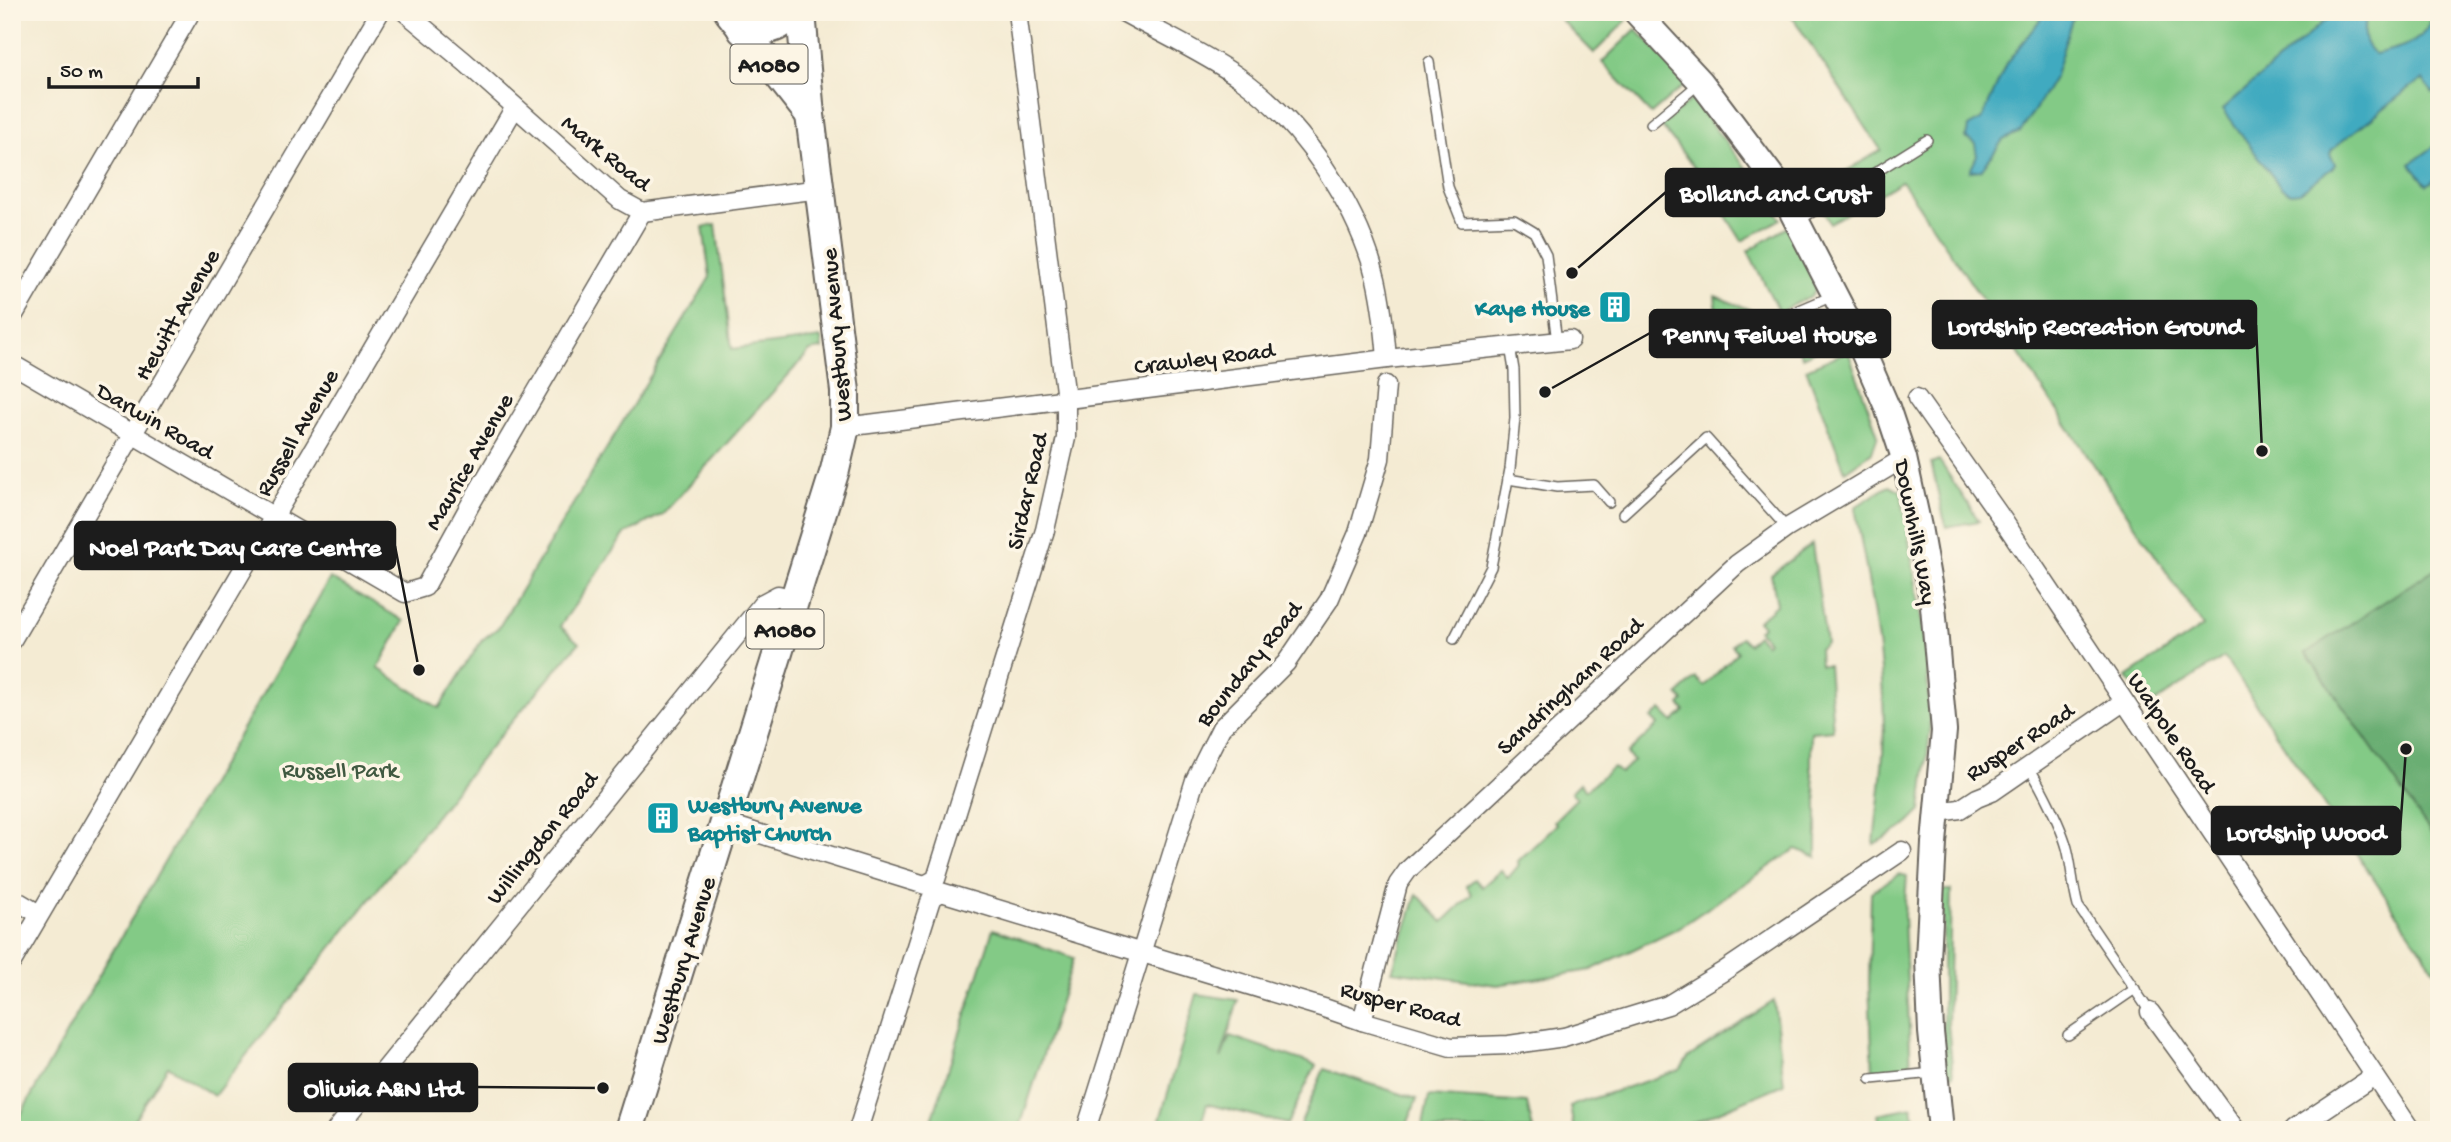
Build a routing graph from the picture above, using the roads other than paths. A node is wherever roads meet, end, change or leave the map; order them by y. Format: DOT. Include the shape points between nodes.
graph roads {
  1 [pos="191,12"];
  2 [pos="380,12"];
  3 [pos="405,12"];
  4 [pos="793,12"];
  5 [pos="801,12"];
  6 [pos="1017,12"];
  7 [pos="1123,12"];
  8 [pos="1636,12"];
  9 [pos="735,21"];
  10 [pos="1429,62"];
  11 [pos="1701,82"];
  12 [pos="515,107"];
  13 [pos="810,115"];
  14 [pos="1651,124"];
  15 [pos="1927,139"];
  16 [pos="820,189"];
  17 [pos="642,212"];
  18 [pos="1798,221"];
  19 [pos="1836,295"];
  20 [pos="12,318"];
  21 [pos="1776,320"];
  22 [pos="1564,341"];
  23 [pos="1510,346"];
  24 [pos="1387,359"];
  25 [pos="12,365"];
  26 [pos="1386,385"];
  27 [pos="1917,398"];
  28 [pos="1066,399"];
  29 [pos="845,427"];
  30 [pos="134,435"];
  31 [pos="1904,458"];
  32 [pos="1508,479"];
  33 [pos="1609,502"];
  34 [pos="1623,514"];
  35 [pos="274,518"];
  36 [pos="1787,528"];
  37 [pos="794,599"];
  38 [pos="1454,639"];
  39 [pos="12,640"];
  40 [pos="2123,702"];
  41 [pos="2029,767"];
  42 [pos="1938,812"];
  43 [pos="725,822"];
  44 [pos="1902,851"];
  45 [pos="934,889"];
  46 [pos="12,898"];
  47 [pos="39,914"];
  48 [pos="1141,952"];
  49 [pos="12,962"];
  50 [pos="2135,989"];
  51 [pos="2150,1012"];
  52 [pos="1362,1021"];
  53 [pos="2068,1035"];
  54 [pos="1935,1073"];
  55 [pos="2374,1076"];
  56 [pos="1871,1079"];
  57 [pos="337,1130"];
  58 [pos="629,1130"];
  59 [pos="858,1130"];
  60 [pos="1086,1130"];
  61 [pos="1941,1130"];
  62 [pos="2236,1130"];
  63 [pos="2292,1130"];
  64 [pos="2411,1130"];
  1 -- 20 [label="street"];
  2 -- 30 [label="street, Hewitt Avenue"];
  3 -- 12 [label="street, Mark Road"];
  4 -- 9 [label="main road, A1080" via="771,29"];
  5 -- 13 [label="main road, Westbury Avenue / A1080"];
  6 -- 28 [label="street, Sirdar Road"];
  7 -- 24 [label="street" via="1240,78 1304,139 1334,181 1357,228 1375,279"];
  8 -- 11 [label="main road, Downhills Way"];
  9 -- 13 [label="main road, A1080"];
  10 -- 22 [label="lane" via="1448,187 1462,222 1514,220 1534,232 1546,255"];
  11 -- 14 [label="lane"];
  11 -- 18 [label="main road, Downhills Way" via="1777,183"];
  12 -- 17 [label="street, Mark Road" via="620,200"];
  12 -- 35 [label="street, Russell Avenue"];
  13 -- 16 [label="main road, Westbury Avenue / A1080"];
  15 -- 18 [label="lane"];
  16 -- 17 [label="street, Mark Road"];
  16 -- 29 [label="main road, Westbury Avenue / A1080" via="845,391"];
  17 -- 35 [label="street, Maurice Avenue" via="425,587 405,593"];
  18 -- 19 [label="main road, Downhills Way"];
  19 -- 21 [label="lane"];
  19 -- 31 [label="main road, Downhills Way" via="1887,407"];
  22 -- 23 [label="street, Crawley Road"];
  23 -- 24 [label="street, Crawley Road"];
  23 -- 32 [label="lane" via="1515,389"];
  24 -- 28 [label="street, Crawley Road"];
  25 -- 30 [label="street, Darwin Road"];
  26 -- 48 [label="street, Boundary Road" via="1380,459 1358,533 1329,600 1286,663 1221,728 1195,780"];
  27 -- 40 [label="street, Walpole Road" via="1938,442 2003,520"];
  28 -- 29 [label="street, Crawley Road"];
  28 -- 45 [label="street, Sirdar Road" via="1066,438 1045,530"];
  29 -- 37 [label="main road, Westbury Avenue / A1080"];
  30 -- 35 [label="street, Darwin Road"];
  30 -- 39 [label="street, Hewitt Avenue"];
  31 -- 36 [label="street, Sandringham Road"];
  31 -- 42 [label="main road, Downhills Way" via="1933,606 1944,730"];
  32 -- 33 [label="lane" via="1557,487 1594,485"];
  32 -- 38 [label="lane" via="1491,567"];
  34 -- 36 [label="lane" via="1706,438"];
  35 -- 47 [label="street, Russell Avenue"];
  36 -- 52 [label="street, Sandringham Road" via="1737,564 1408,870 1398,884"];
  37 -- 43 [label="main road, Westbury Avenue / A1080"];
  37 -- 57 [label="street, Willingdon Road" via="778,595 763,603"];
  40 -- 41 [label="street, Rusper Road"];
  40 -- 55 [label="street, Walpole Road"];
  41 -- 42 [label="street, Rusper Road" via="1960,809"];
  41 -- 50 [label="lane" via="2068,849 2078,906"];
  42 -- 54 [label="main road, Downhills Way" via="1928,959"];
  43 -- 45 [label="street, Rusper Road"];
  43 -- 58 [label="main road, Westbury Avenue / A1080"];
  44 -- 52 [label="street, Rusper Road" via="1668,1005 1616,1022 1564,1037 1509,1045 1451,1046"];
  45 -- 48 [label="street, Rusper Road"];
  45 -- 59 [label="street, Sirdar Road"];
  46 -- 47 [label="street"];
  47 -- 49 [label="street, Russell Avenue"];
  48 -- 52 [label="street, Rusper Road"];
  48 -- 60 [label="street, Boundary Road"];
  50 -- 51 [label="lane"];
  50 -- 53 [label="lane"];
  51 -- 62 [label="street"];
  54 -- 56 [label="lane"];
  54 -- 61 [label="main road, Downhills Way"];
  55 -- 63 [label="street"];
  55 -- 64 [label="street, Walpole Road"];
}
